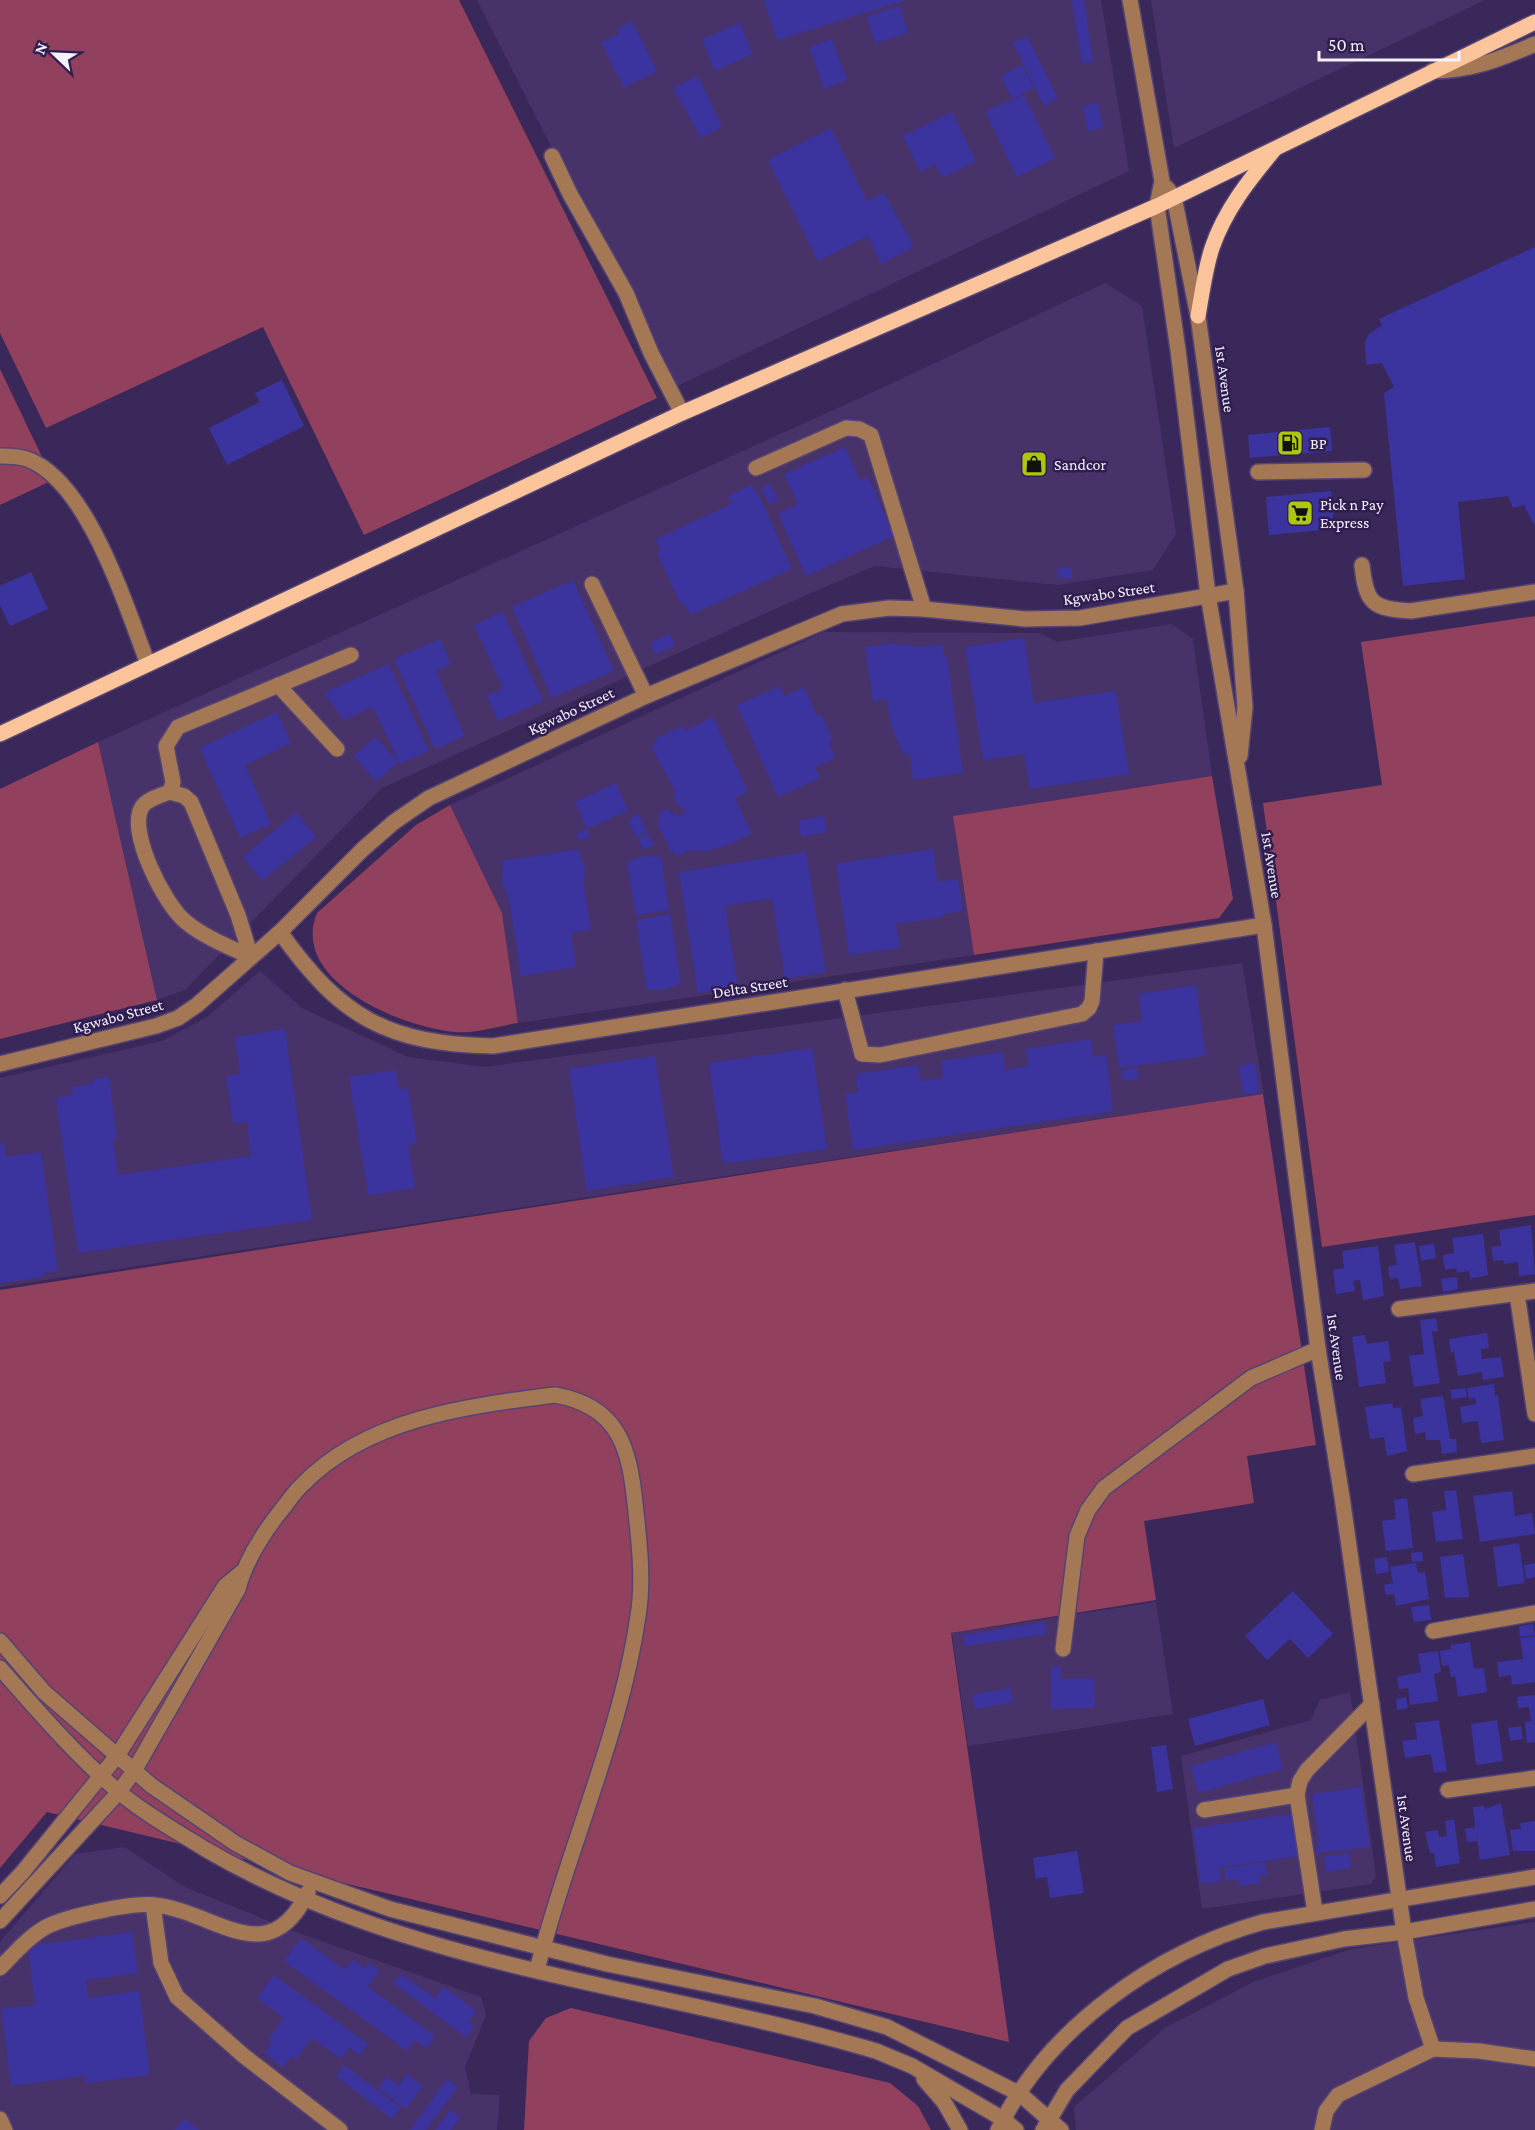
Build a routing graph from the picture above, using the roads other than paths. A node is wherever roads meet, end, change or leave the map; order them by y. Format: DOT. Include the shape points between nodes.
graph roads {
  1 [pos="1130,0"];
  2 [pos="1535,22"];
  3 [pos="1535,44"];
  4 [pos="1429,71"];
  5 [pos="1277,145"];
  6 [pos="552,156"];
  7 [pos="1162,181"];
  8 [pos="1174,196"];
  9 [pos="1157,206"];
  10 [pos="1198,316"];
  11 [pos="682,413"];
  12 [pos="0,456"];
  13 [pos="756,468"];
  14 [pos="1364,470"];
  15 [pos="1258,472"];
  16 [pos="1362,565"];
  17 [pos="592,584"];
  18 [pos="1236,591"];
  19 [pos="1535,592"];
  20 [pos="1208,596"];
  21 [pos="924,609"];
  22 [pos="351,655"];
  23 [pos="147,664"];
  24 [pos="278,685"];
  25 [pos="646,696"];
  26 [pos="0,734"];
  27 [pos="337,749"];
  28 [pos="1238,767"];
  29 [pos="170,792"];
  30 [pos="1264,925"];
  31 [pos="280,932"];
  32 [pos="1096,951"];
  33 [pos="251,957"];
  34 [pos="845,990"];
  35 [pos="0,1064"];
  36 [pos="1535,1291"];
  37 [pos="1517,1294"];
  38 [pos="1399,1308"];
  39 [pos="1318,1349"];
  40 [pos="1535,1414"];
  41 [pos="1535,1456"];
  42 [pos="1413,1474"];
  43 [pos="242,1572"];
  44 [pos="1535,1613"];
  45 [pos="1434,1631"];
  46 [pos="0,1641"];
  47 [pos="1063,1649"];
  48 [pos="0,1668"];
  49 [pos="1372,1704"];
  50 [pos="117,1756"];
  51 [pos="134,1771"];
  52 [pos="102,1777"];
  53 [pos="1535,1778"];
  54 [pos="1448,1790"];
  55 [pos="119,1792"];
  56 [pos="1297,1795"];
  57 [pos="1204,1810"];
  58 [pos="1535,1877"];
  59 [pos="313,1881"];
  60 [pos="0,1896"];
  61 [pos="304,1899"];
  62 [pos="1399,1899"];
  63 [pos="153,1905"];
  64 [pos="1535,1909"];
  65 [pos="1315,1912"];
  66 [pos="0,1921"];
  67 [pos="1404,1932"];
  68 [pos="543,1947"];
  69 [pos="0,1968"];
  70 [pos="537,1970"];
  71 [pos="1433,2049"];
  72 [pos="1535,2060"];
  73 [pos="912,2066"];
  74 [pos="1020,2094"];
  75 [pos="0,2119"];
  76 [pos="1046,2124"];
  77 [pos="1000,2125"];
  78 [pos="6,2130"];
  79 [pos="340,2130"];
  80 [pos="960,2130"];
  81 [pos="1016,2130"];
  82 [pos="1061,2130"];
  83 [pos="1322,2130"];
  1 -- 7 [label="street, 1st Avenue"];
  2 -- 4 [label="main road"];
  3 -- 4 [label="street" via="1486,65"];
  4 -- 5 [label="main road"];
  5 -- 8 [label="main road"];
  5 -- 10 [label="main road" via="1243,188 1219,232"];
  6 -- 11 [label="street" via="626,293"];
  7 -- 8 [label="street, 1st Avenue"];
  7 -- 9 [label="street, 1st Avenue"];
  8 -- 9 [label="main road"];
  8 -- 10 [label="street, 1st Avenue"];
  9 -- 11 [label="main road"];
  9 -- 20 [label="street, 1st Avenue"];
  10 -- 18 [label="street, 1st Avenue"];
  11 -- 23 [label="main road"];
  12 -- 23 [label="street" via="26,458 41,466 83,511 110,566"];
  13 -- 21 [label="street" via="846,428 871,435"];
  14 -- 15 [label="street"];
  16 -- 19 [label="street" via="1365,591 1375,603 1390,610"];
  17 -- 25 [label="street"];
  18 -- 20 [label="street, Kgwabo Street"];
  18 -- 28 [label="street, 1st Avenue" via="1245,707"];
  20 -- 21 [label="street, Kgwabo Street" via="1080,618 1014,619"];
  20 -- 28 [label="street, 1st Avenue"];
  21 -- 25 [label="street, Kgwabo Street" via="889,608 842,614"];
  22 -- 24 [label="street"];
  23 -- 26 [label="main road"];
  24 -- 27 [label="street"];
  24 -- 29 [label="street" via="178,727 166,746 173,782"];
  25 -- 31 [label="street, Kgwabo Street" via="429,798 393,822"];
  28 -- 30 [label="street, 1st Avenue"];
  29 -- 33 [label="street" via="191,802 238,915"];
  29 -- 33 [label="street" via="144,804 138,814 138,826 152,870 170,907 187,923"];
  30 -- 32 [label="street, Delta Street"];
  30 -- 39 [label="street, 1st Avenue"];
  31 -- 33 [label="street, Kgwabo Street"];
  31 -- 34 [label="street, Delta Street" via="315,979 374,1024 405,1036 458,1046 493,1046"];
  32 -- 34 [label="street, Delta Street"];
  32 -- 34 [label="street" via="1092,1000 1082,1014 880,1055 862,1054"];
  33 -- 35 [label="street, Kgwabo Street" via="178,1018"];
  36 -- 37 [label="street"];
  37 -- 38 [label="street"];
  37 -- 40 [label="street"];
  39 -- 47 [label="street" via="1251,1378 1104,1488 1088,1510 1077,1536"];
  39 -- 49 [label="street, 1st Avenue"];
  41 -- 42 [label="street"];
  43 -- 50 [label="street" via="218,1596"];
  43 -- 51 [label="street" via="238,1588"];
  43 -- 68 [label="street" via="270,1525 302,1484 342,1452 384,1431 436,1414 555,1395 595,1407 618,1432 632,1473 640,1544 639,1614 627,1678"];
  44 -- 45 [label="street"];
  46 -- 50 [label="street" via="44,1692"];
  48 -- 52 [label="street"];
  49 -- 56 [label="street" via="1307,1770"];
  49 -- 62 [label="street, 1st Avenue"];
  50 -- 51 [label="street"];
  50 -- 52 [label="street"];
  51 -- 55 [label="street"];
  51 -- 59 [label="street" via="175,1804 235,1843"];
  52 -- 55 [label="street"];
  52 -- 60 [label="street"];
  53 -- 54 [label="street"];
  55 -- 61 [label="street" via="242,1870"];
  55 -- 66 [label="street"];
  56 -- 57 [label="street"];
  56 -- 65 [label="street"];
  58 -- 62 [label="street"];
  59 -- 61 [label="street"];
  59 -- 68 [label="street" via="390,1909"];
  61 -- 63 [label="street" via="284,1927 248,1936 179,1910"];
  61 -- 70 [label="street" via="418,1940"];
  62 -- 65 [label="street"];
  62 -- 67 [label="street, 1st Avenue"];
  63 -- 69 [label="street" via="123,1907 48,1926"];
  63 -- 79 [label="street" via="161,1963 177,1997 244,2056"];
  64 -- 67 [label="street"];
  65 -- 74 [label="street" via="1227,1932 1141,1977 1079,2024 1040,2065"];
  67 -- 71 [label="street, 1st Avenue" via="1416,1998"];
  67 -- 76 [label="street" via="1344,1939 1265,1956 1228,1969 1127,2028 1067,2090"];
  68 -- 70 [label="street"];
  68 -- 74 [label="street" via="846,2014 911,2038"];
  70 -- 73 [label="street" via="837,2040"];
  71 -- 72 [label="street"];
  71 -- 83 [label="street" via="1338,2096 1326,2111"];
  73 -- 77 [label="street"];
  73 -- 80 [label="street" via="944,2102"];
  74 -- 76 [label="street"];
  74 -- 77 [label="street"];
  75 -- 78 [label="street"];
  76 -- 82 [label="street"];
  77 -- 81 [label="street"];
}
